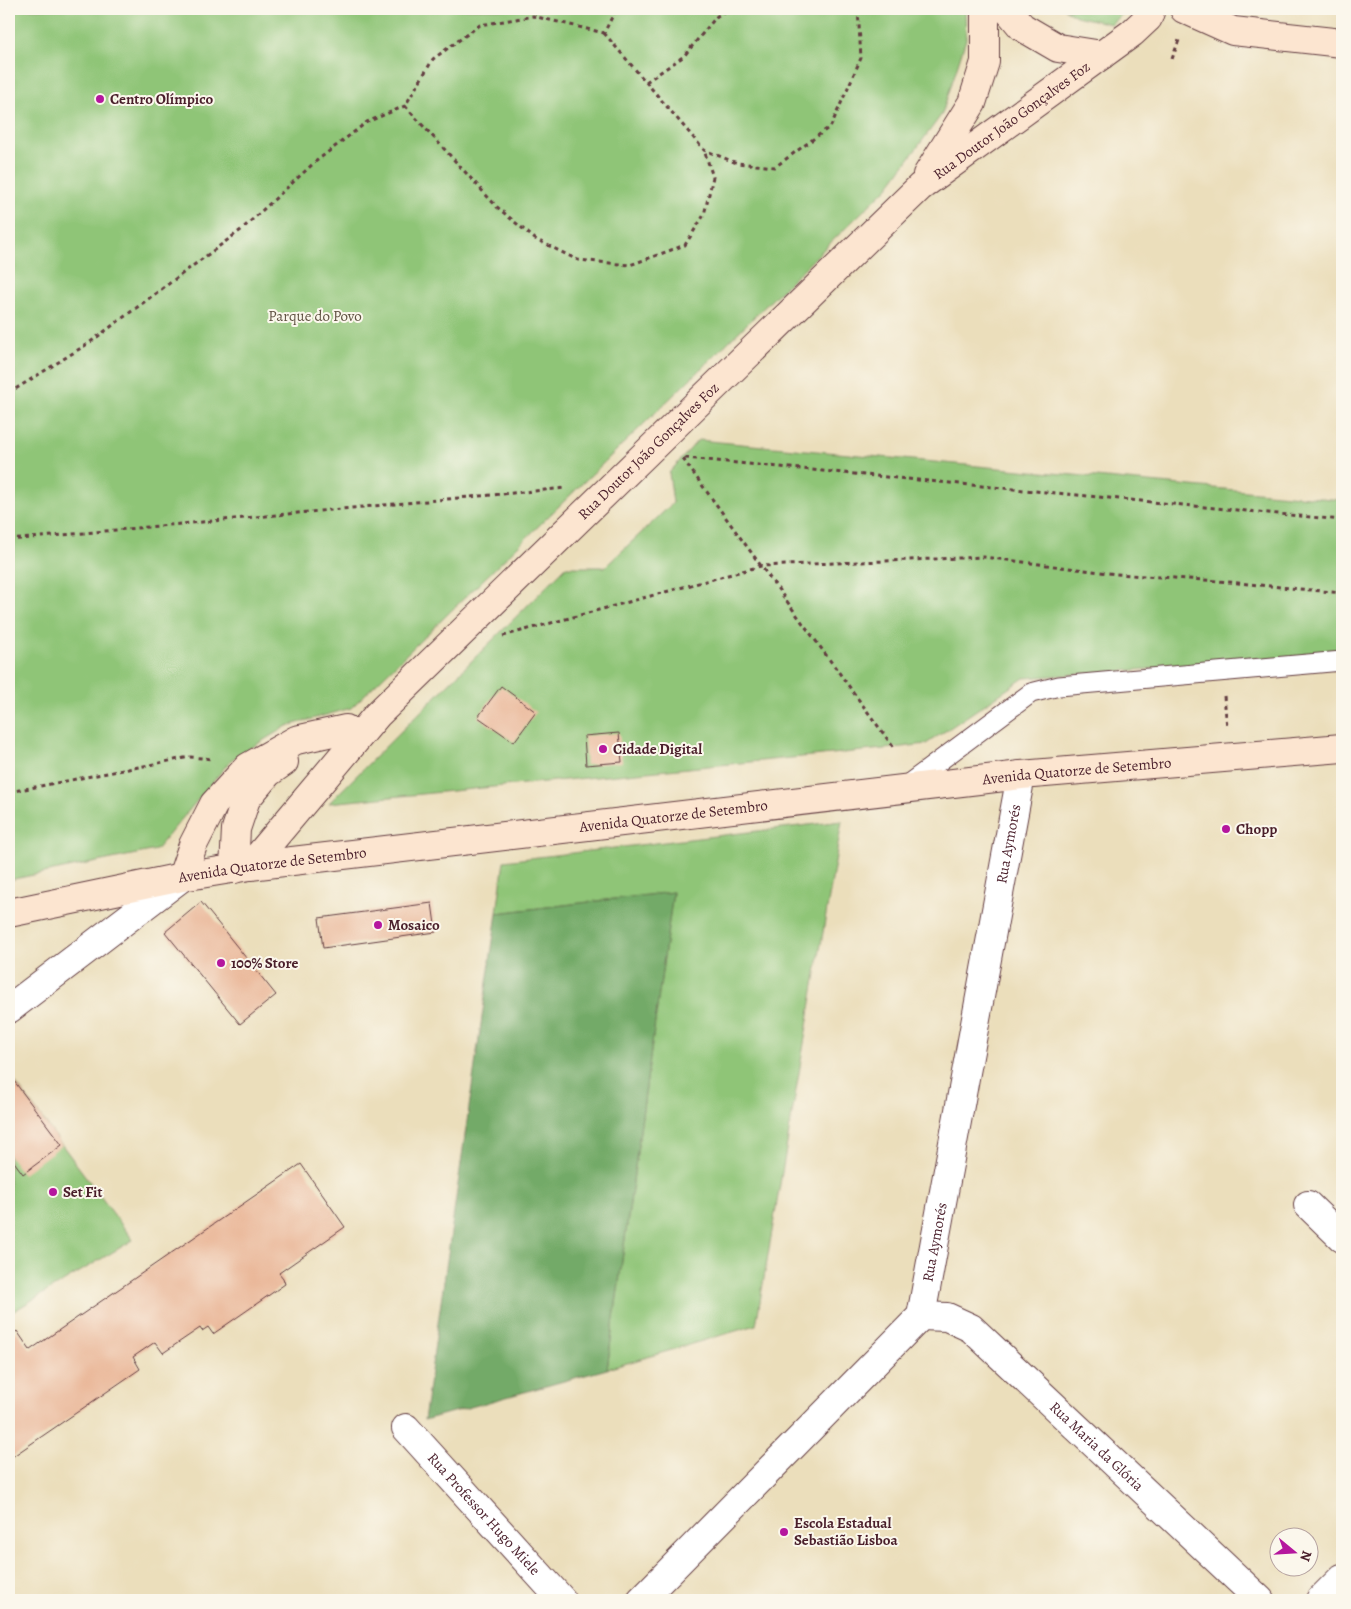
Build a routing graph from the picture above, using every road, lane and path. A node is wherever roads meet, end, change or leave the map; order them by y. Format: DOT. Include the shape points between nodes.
graph roads {
  1 [pos="616,9"];
  2 [pos="731,9"];
  3 [pos="858,9"];
  4 [pos="986,9"];
  5 [pos="1007,9"];
  6 [pos="1151,9"];
  7 [pos="1184,9"];
  8 [pos="604,34"];
  9 [pos="1342,43"];
  10 [pos="1102,55"];
  11 [pos="646,82"];
  12 [pos="406,106"];
  13 [pos="704,150"];
  14 [pos="920,186"];
  15 [pos="9,393"];
  16 [pos="570,488"];
  17 [pos="1342,520"];
  18 [pos="9,540"];
  19 [pos="761,566"];
  20 [pos="1342,593"];
  21 [pos="502,636"];
  22 [pos="1342,661"];
  23 [pos="1221,672"];
  24 [pos="377,715"];
  25 [pos="346,729"];
  26 [pos="894,748"];
  27 [pos="1342,748"];
  28 [pos="1230,758"];
  29 [pos="215,759"];
  30 [pos="1021,775"];
  31 [pos="900,790"];
  32 [pos="9,792"];
  33 [pos="242,867"];
  34 [pos="182,877"];
  35 [pos="9,913"];
  36 [pos="9,1008"];
  37 [pos="1308,1205"];
  38 [pos="1342,1238"];
  39 [pos="921,1316"];
  40 [pos="406,1428"];
  41 [pos="1342,1578"];
  42 [pos="562,1600"];
  43 [pos="641,1600"];
  44 [pos="1260,1600"];
  45 [pos="1320,1600"];
  1 -- 8 [label="path"];
  2 -- 11 [label="path" via="717,16 684,56"];
  3 -- 13 [label="path" via="861,58 831,126 775,167 737,163"];
  4 -- 14 [label="street, Rua Doutor João Gonçalves Foz" via="985,62 972,104"];
  5 -- 10 [label="street" via="1022,27 1058,48"];
  6 -- 10 [label="street, Rua Doutor João Gonçalves Foz" via="1148,18"];
  7 -- 9 [label="street" via="1233,31"];
  8 -- 11 [label="path"];
  8 -- 12 [label="path" via="533,16 480,25 432,59"];
  10 -- 14 [label="street, Rua Doutor João Gonçalves Foz"];
  11 -- 13 [label="path"];
  12 -- 13 [label="path" via="496,207 534,239 578,260 630,264 685,245 704,215 713,177"];
  12 -- 15 [label="path" via="367,122 315,162 241,230 89,343"];
  14 -- 24 [label="street, Rua Doutor João Gonçalves Foz"];
  16 -- 18 [label="path"];
  17 -- 19 [label="path" via="682,458"];
  19 -- 20 [label="path" via="984,557 1116,574"];
  19 -- 21 [label="path"];
  19 -- 26 [label="path"];
  22 -- 23 [label="lane"];
  23 -- 28 [label="path"];
  23 -- 31 [label="lane" via="1059,686 1031,693"];
  24 -- 25 [label="street, Rua Doutor João Gonçalves Foz"];
  24 -- 33 [label="street, Rua Doutor João Gonçalves Foz"];
  25 -- 33 [label="street, Rua Doutor João Gonçalves Foz" via="302,750 268,773 246,799 236,829"];
  25 -- 34 [label="street" via="296,740 248,767 214,804 193,845"];
  27 -- 28 [label="street, Avenida Quatorze de Setembro"];
  28 -- 30 [label="street, Avenida Quatorze de Setembro"];
  29 -- 32 [label="path" via="190,757"];
  30 -- 31 [label="street, Avenida Quatorze de Setembro"];
  30 -- 39 [label="street, Rua Aymorés"];
  31 -- 33 [label="street, Avenida Quatorze de Setembro"];
  33 -- 34 [label="street, Avenida Quatorze de Setembro"];
  34 -- 35 [label="street, Avenida Quatorze de Setembro"];
  34 -- 36 [label="street"];
  37 -- 38 [label="street"];
  39 -- 43 [label="street"];
  39 -- 44 [label="street, Rua Maria da Glória" via="946,1316 971,1328"];
  40 -- 42 [label="street, Rua Professor Hugo Miele"];
  41 -- 45 [label="street"];
}
